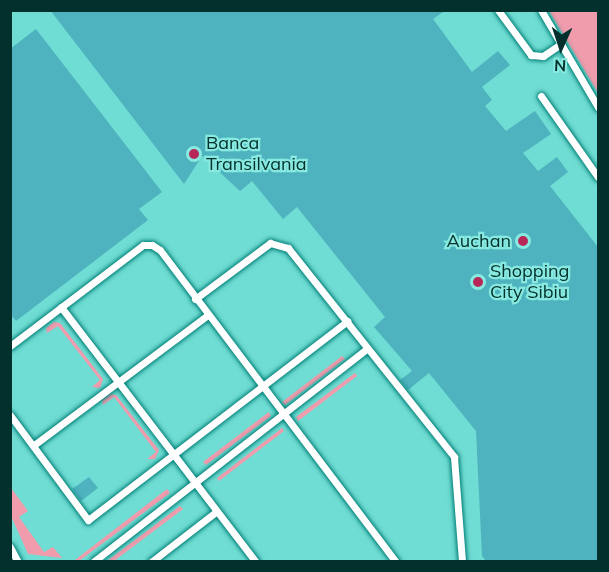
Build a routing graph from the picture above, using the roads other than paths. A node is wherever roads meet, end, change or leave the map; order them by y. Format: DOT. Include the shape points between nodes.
graph roads {
  1 [pos="498,10"];
  2 [pos="541,10"];
  3 [pos="561,44"];
  4 [pos="541,96"];
  5 [pos="598,108"];
  6 [pos="598,177"];
  7 [pos="195,299"];
  8 [pos="62,307"];
  9 [pos="208,315"];
  10 [pos="347,321"];
  11 [pos="10,346"];
  12 [pos="367,349"];
  13 [pos="120,381"];
  14 [pos="263,387"];
  15 [pos="10,415"];
  16 [pos="284,416"];
  17 [pos="34,445"];
  18 [pos="174,454"];
  19 [pos="195,483"];
  20 [pos="217,511"];
  21 [pos="10,547"];
  22 [pos="18,561"];
  23 [pos="93,561"];
  24 [pos="151,561"];
  25 [pos="255,561"];
  26 [pos="396,561"];
  27 [pos="462,561"];
  1 -- 3 [label="lane" via="531,55 543,56"];
  2 -- 3 [label="lane"];
  3 -- 5 [label="lane"];
  4 -- 6 [label="lane"];
  7 -- 8 [label="lane" via="160,250 142,245"];
  7 -- 9 [label="lane"];
  7 -- 10 [label="lane" via="270,243 288,248"];
  8 -- 11 [label="lane"];
  8 -- 13 [label="lane"];
  9 -- 13 [label="lane"];
  9 -- 14 [label="lane"];
  10 -- 12 [label="lane"];
  10 -- 14 [label="lane"];
  12 -- 16 [label="lane"];
  12 -- 27 [label="lane" via="454,457"];
  13 -- 17 [label="lane"];
  13 -- 18 [label="lane"];
  14 -- 16 [label="lane"];
  14 -- 18 [label="lane"];
  15 -- 17 [label="lane"];
  16 -- 19 [label="lane"];
  16 -- 26 [label="lane"];
  17 -- 18 [label="lane" via="88,520"];
  18 -- 19 [label="lane"];
  19 -- 20 [label="lane"];
  19 -- 23 [label="lane"];
  20 -- 24 [label="lane"];
  20 -- 25 [label="lane"];
  21 -- 22 [label="lane"];
}
